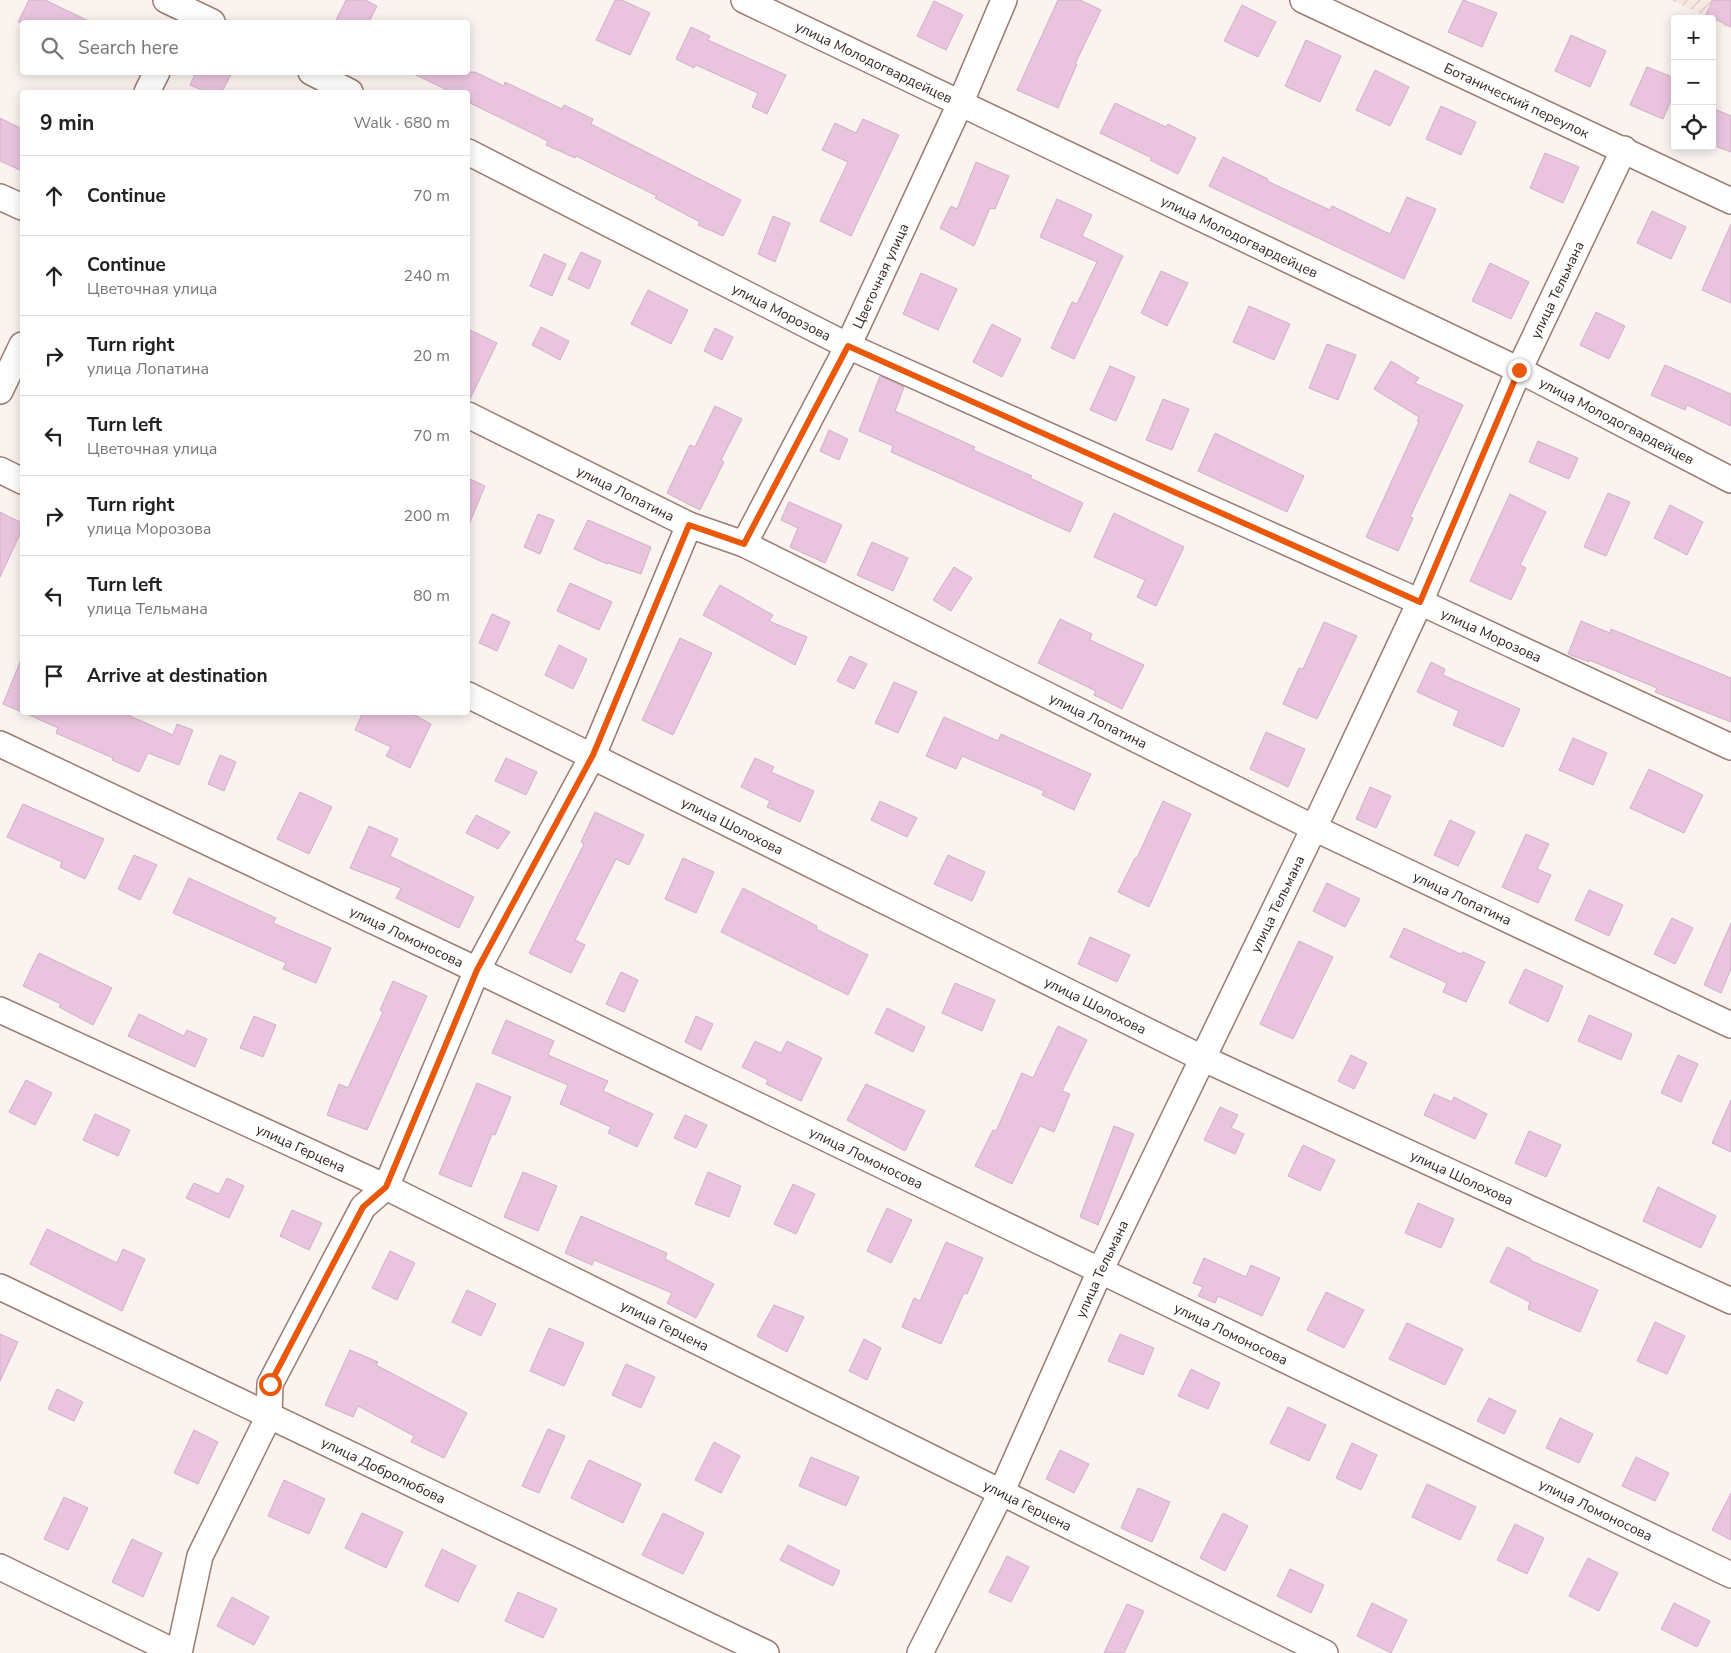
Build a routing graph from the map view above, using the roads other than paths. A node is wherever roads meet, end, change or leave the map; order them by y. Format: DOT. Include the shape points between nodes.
graph roads {
  1 [pos="166,0"];
  2 [pos="744,0"];
  3 [pos="1004,0"];
  4 [pos="1303,0"];
  5 [pos="188,11"];
  6 [pos="208,20"];
  7 [pos="156,75"];
  8 [pos="317,75"];
  9 [pos="148,90"];
  10 [pos="346,90"];
  11 [pos="960,104"];
  12 [pos="1624,149"];
  13 [pos="470,153"];
  14 [pos="0,197"];
  15 [pos="1731,201"];
  16 [pos="20,206"];
  17 [pos="848,346"];
  18 [pos="20,349"];
  19 [pos="1519,370"];
  20 [pos="0,391"];
  21 [pos="470,416"];
  22 [pos="0,470"];
  23 [pos="20,480"];
  24 [pos="1731,480"];
  25 [pos="689,525"];
  26 [pos="744,544"];
  27 [pos="1420,602"];
  28 [pos="470,696"];
  29 [pos="0,744"];
  30 [pos="1731,747"];
  31 [pos="593,755"];
  32 [pos="1314,828"];
  33 [pos="477,970"];
  34 [pos="0,1010"];
  35 [pos="1731,1025"];
  36 [pos="1202,1058"];
  37 [pos="386,1187"];
  38 [pos="1100,1271"];
  39 [pos="0,1287"];
  40 [pos="1731,1301"];
  41 [pos="269,1416"];
  42 [pos="1001,1493"];
  43 [pos="0,1567"];
  44 [pos="1731,1575"];
  45 [pos="178,1653"];
  46 [pos="766,1653"];
  47 [pos="920,1653"];
  48 [pos="1325,1653"];
  1 -- 5 [label="street"];
  2 -- 11 [label="street, улица Молодогвардейцев"];
  3 -- 11 [label="street, Цветочная улица"];
  4 -- 12 [label="street, Ботанический переулок"];
  5 -- 6 [label="street"];
  7 -- 9 [label="street"];
  8 -- 10 [label="street"];
  11 -- 17 [label="street, Цветочная улица"];
  11 -- 19 [label="street, улица Молодогвардейцев"];
  12 -- 15 [label="street, Ботанический переулок"];
  12 -- 19 [label="street, улица Тельмана"];
  13 -- 17 [label="street, улица Морозова"];
  14 -- 16 [label="street"];
  17 -- 26 [label="street, Цветочная улица"];
  17 -- 27 [label="street, улица Морозова"];
  18 -- 20 [label="street"];
  19 -- 24 [label="street, улица Молодогвардейцев"];
  19 -- 27 [label="street, улица Тельмана"];
  21 -- 25 [label="street, улица Лопатина"];
  22 -- 23 [label="street"];
  25 -- 26 [label="street, улица Лопатина"];
  25 -- 31 [label="street"];
  26 -- 32 [label="street, улица Лопатина"];
  27 -- 30 [label="street, улица Морозова"];
  27 -- 32 [label="street, улица Тельмана"];
  28 -- 31 [label="street, улица Шолохова"];
  29 -- 33 [label="street, улица Ломоносова"];
  31 -- 33 [label="street"];
  31 -- 36 [label="street, улица Шолохова"];
  32 -- 35 [label="street, улица Лопатина"];
  32 -- 36 [label="street, улица Тельмана"];
  33 -- 37 [label="street"];
  33 -- 38 [label="street, улица Ломоносова"];
  34 -- 37 [label="street, улица Герцена"];
  36 -- 38 [label="street, улица Тельмана"];
  36 -- 40 [label="street, улица Шолохова"];
  37 -- 41 [label="street" via="363,1207 270,1384"];
  37 -- 42 [label="street, улица Герцена"];
  38 -- 42 [label="street, улица Тельмана"];
  38 -- 44 [label="street, улица Ломоносова"];
  39 -- 41 [label="street, улица Добролюбова"];
  41 -- 45 [label="street" via="200,1556"];
  41 -- 46 [label="street, улица Добролюбова"];
  42 -- 47 [label="street, улица Тельмана"];
  42 -- 48 [label="street, улица Герцена"];
  43 -- 45 [label="street"];
}
